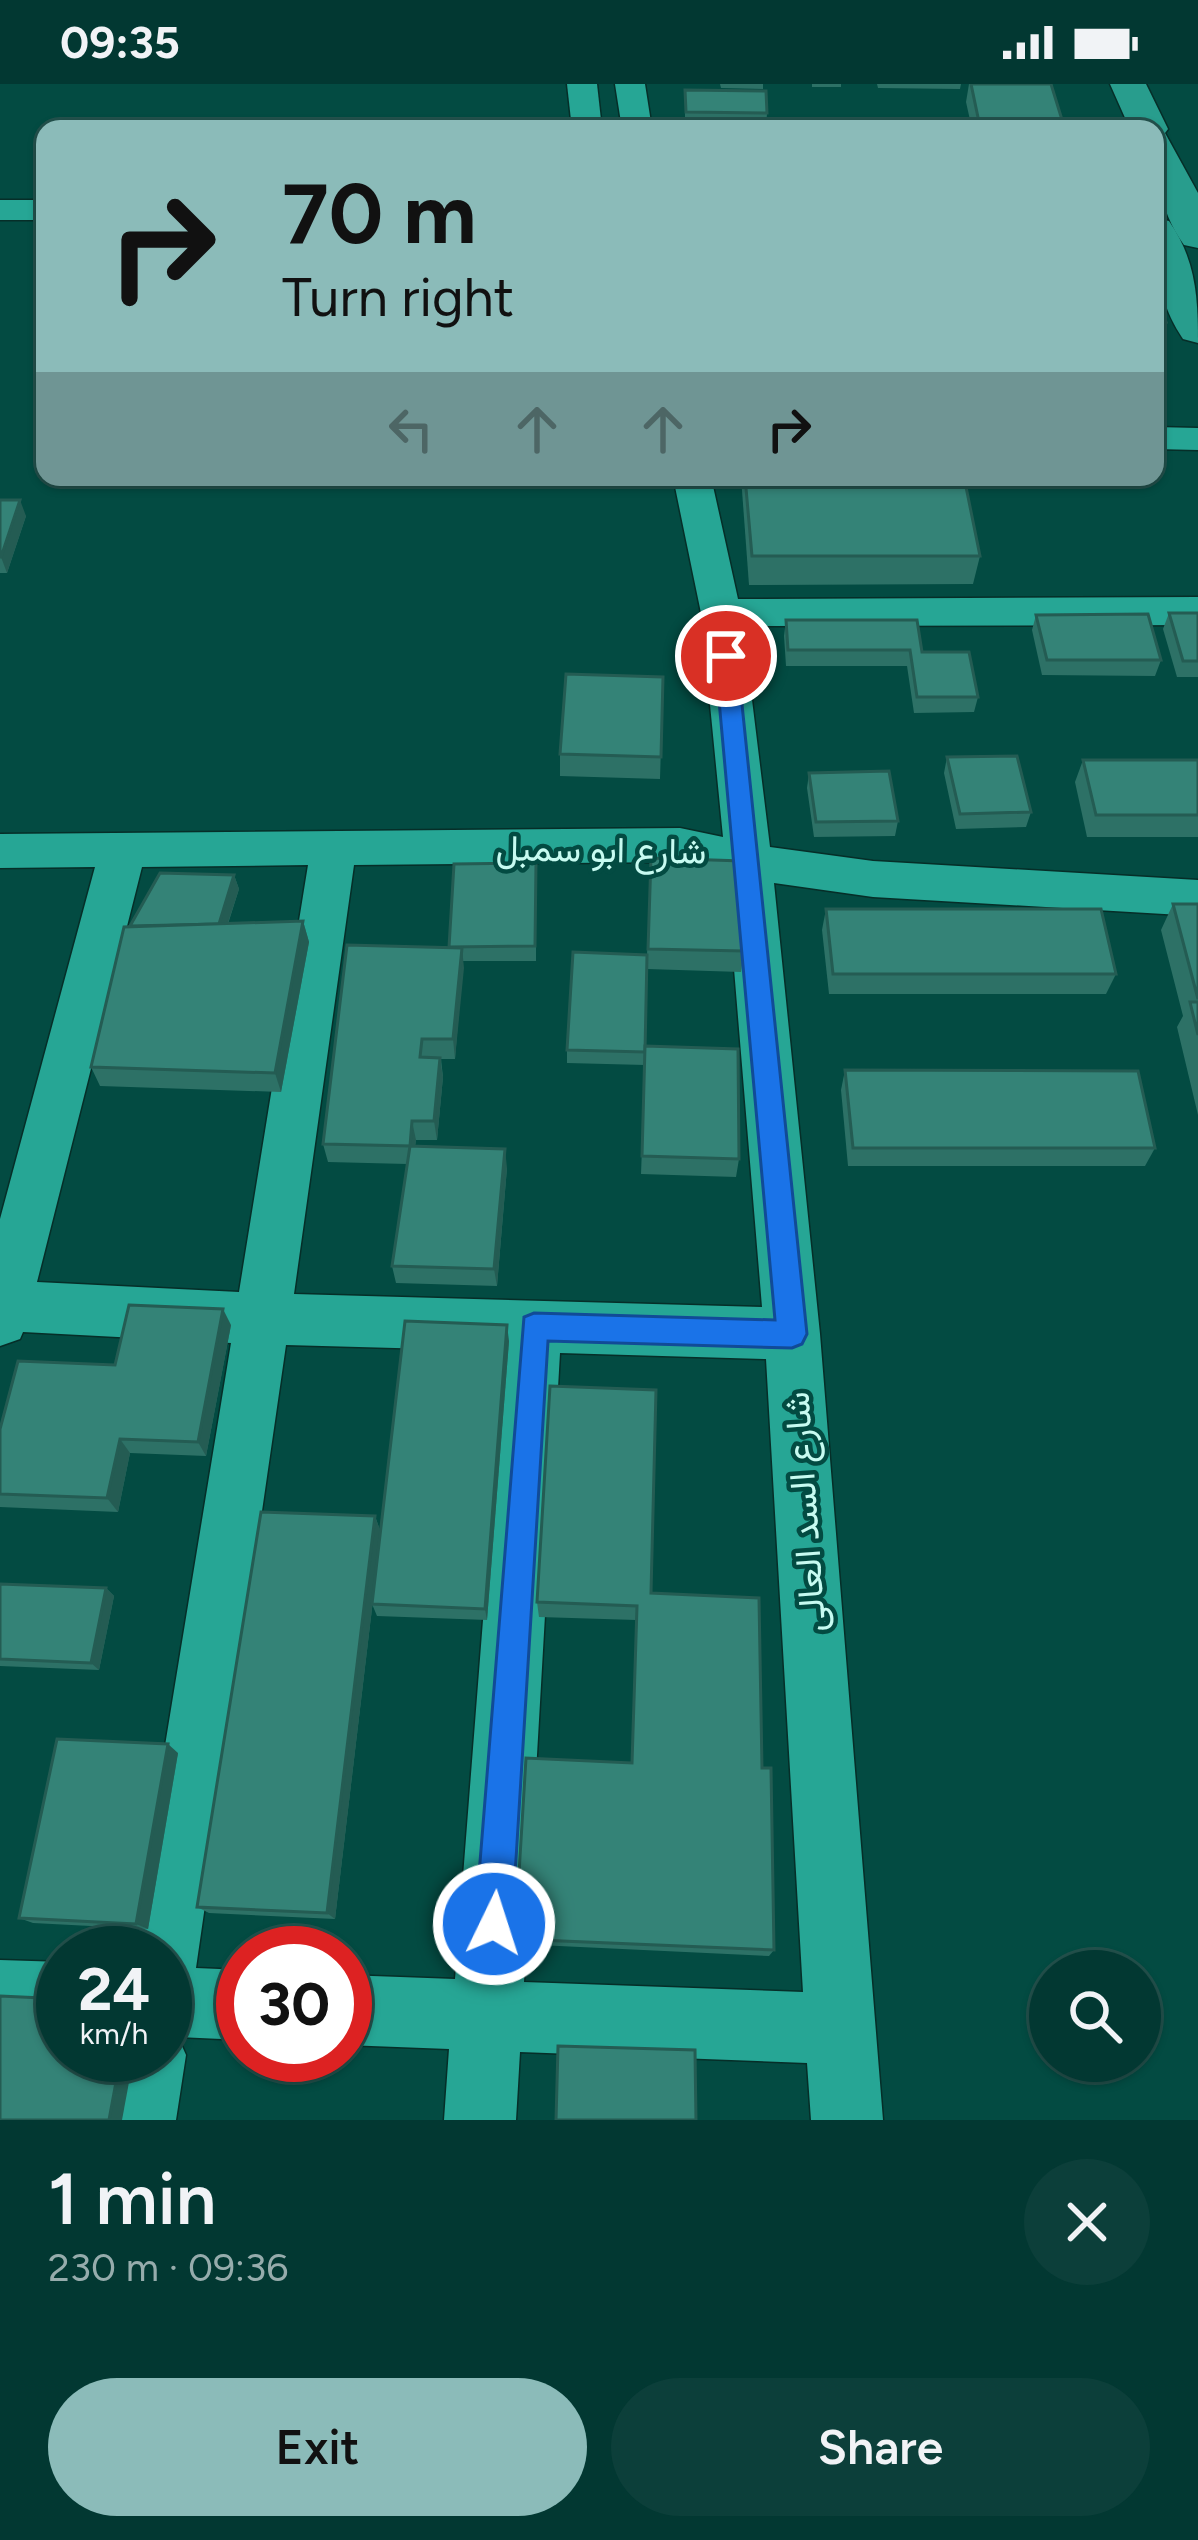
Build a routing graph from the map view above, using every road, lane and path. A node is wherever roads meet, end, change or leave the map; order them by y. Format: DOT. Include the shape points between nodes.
graph roads {
  1 [pos="582,84"];
  2 [pos="630,84"];
  3 [pos="1092,84"];
  4 [pos="1128,84"];
  5 [pos="586,120"];
  6 [pos="636,120"];
  7 [pos="1108,120"];
  8 [pos="1145,120"];
  9 [pos="1164,162"];
  10 [pos="0,210"];
  11 [pos="36,210"];
  12 [pos="0,229"];
  13 [pos="36,229"];
  14 [pos="1198,236"];
  15 [pos="1165,278"];
  16 [pos="1198,330"];
  17 [pos="1164,438"];
  18 [pos="1198,439"];
  19 [pos="694,486"];
  20 [pos="1198,611"];
  21 [pos="721,614"];
  22 [pos="334,848"];
  23 [pos="123,850"];
  24 [pos="0,851"];
  25 [pos="748,856"];
  26 [pos="1198,898"];
  27 [pos="12,1221"];
  28 [pos="2,1314"];
  29 [pos="262,1319"];
  30 [pos="534,1327"];
  31 [pos="792,1334"];
  32 [pos="170,1926"];
  33 [pos="0,1995"];
  34 [pos="36,1996"];
  35 [pos="372,2011"];
  36 [pos="487,2016"];
  37 [pos="841,2029"];
  38 [pos="146,2082"];
  39 [pos="140,2120"];
  40 [pos="480,2120"];
  41 [pos="847,2120"];
  1 -- 5 [label="street"];
  2 -- 6 [label="street"];
  3 -- 7 [label="main road"];
  4 -- 8 [label="main road"];
  9 -- 14 [label="main road"];
  10 -- 11 [label="street"];
  12 -- 13 [label="street"];
  15 -- 16 [label="main road"];
  17 -- 18 [label="street"];
  19 -- 21 [label="street, شارع السد العالى"];
  20 -- 21 [label="street"];
  21 -- 25 [label="street, شارع السد العالى"];
  22 -- 23 [label="street, شارع ابو سمبل"];
  22 -- 25 [label="street, شارع ابو سمبل" via="680,845"];
  22 -- 29 [label="street"];
  23 -- 24 [label="street, شارع ابو سمبل"];
  23 -- 27 [label="street"];
  25 -- 26 [label="street, شارع ابو سمبل" via="873,879"];
  25 -- 31 [label="street, شارع السد العالى"];
  27 -- 28 [label="street"];
  28 -- 29 [label="street"];
  29 -- 30 [label="street"];
  29 -- 32 [label="street"];
  30 -- 31 [label="street"];
  30 -- 36 [label="street"];
  31 -- 37 [label="street, شارع السد العالى"];
  33 -- 34 [label="street"];
  35 -- 36 [label="street"];
  36 -- 37 [label="street"];
  36 -- 40 [label="street"];
  37 -- 41 [label="street, شارع السد العالى"];
  38 -- 39 [label="street"];
}
